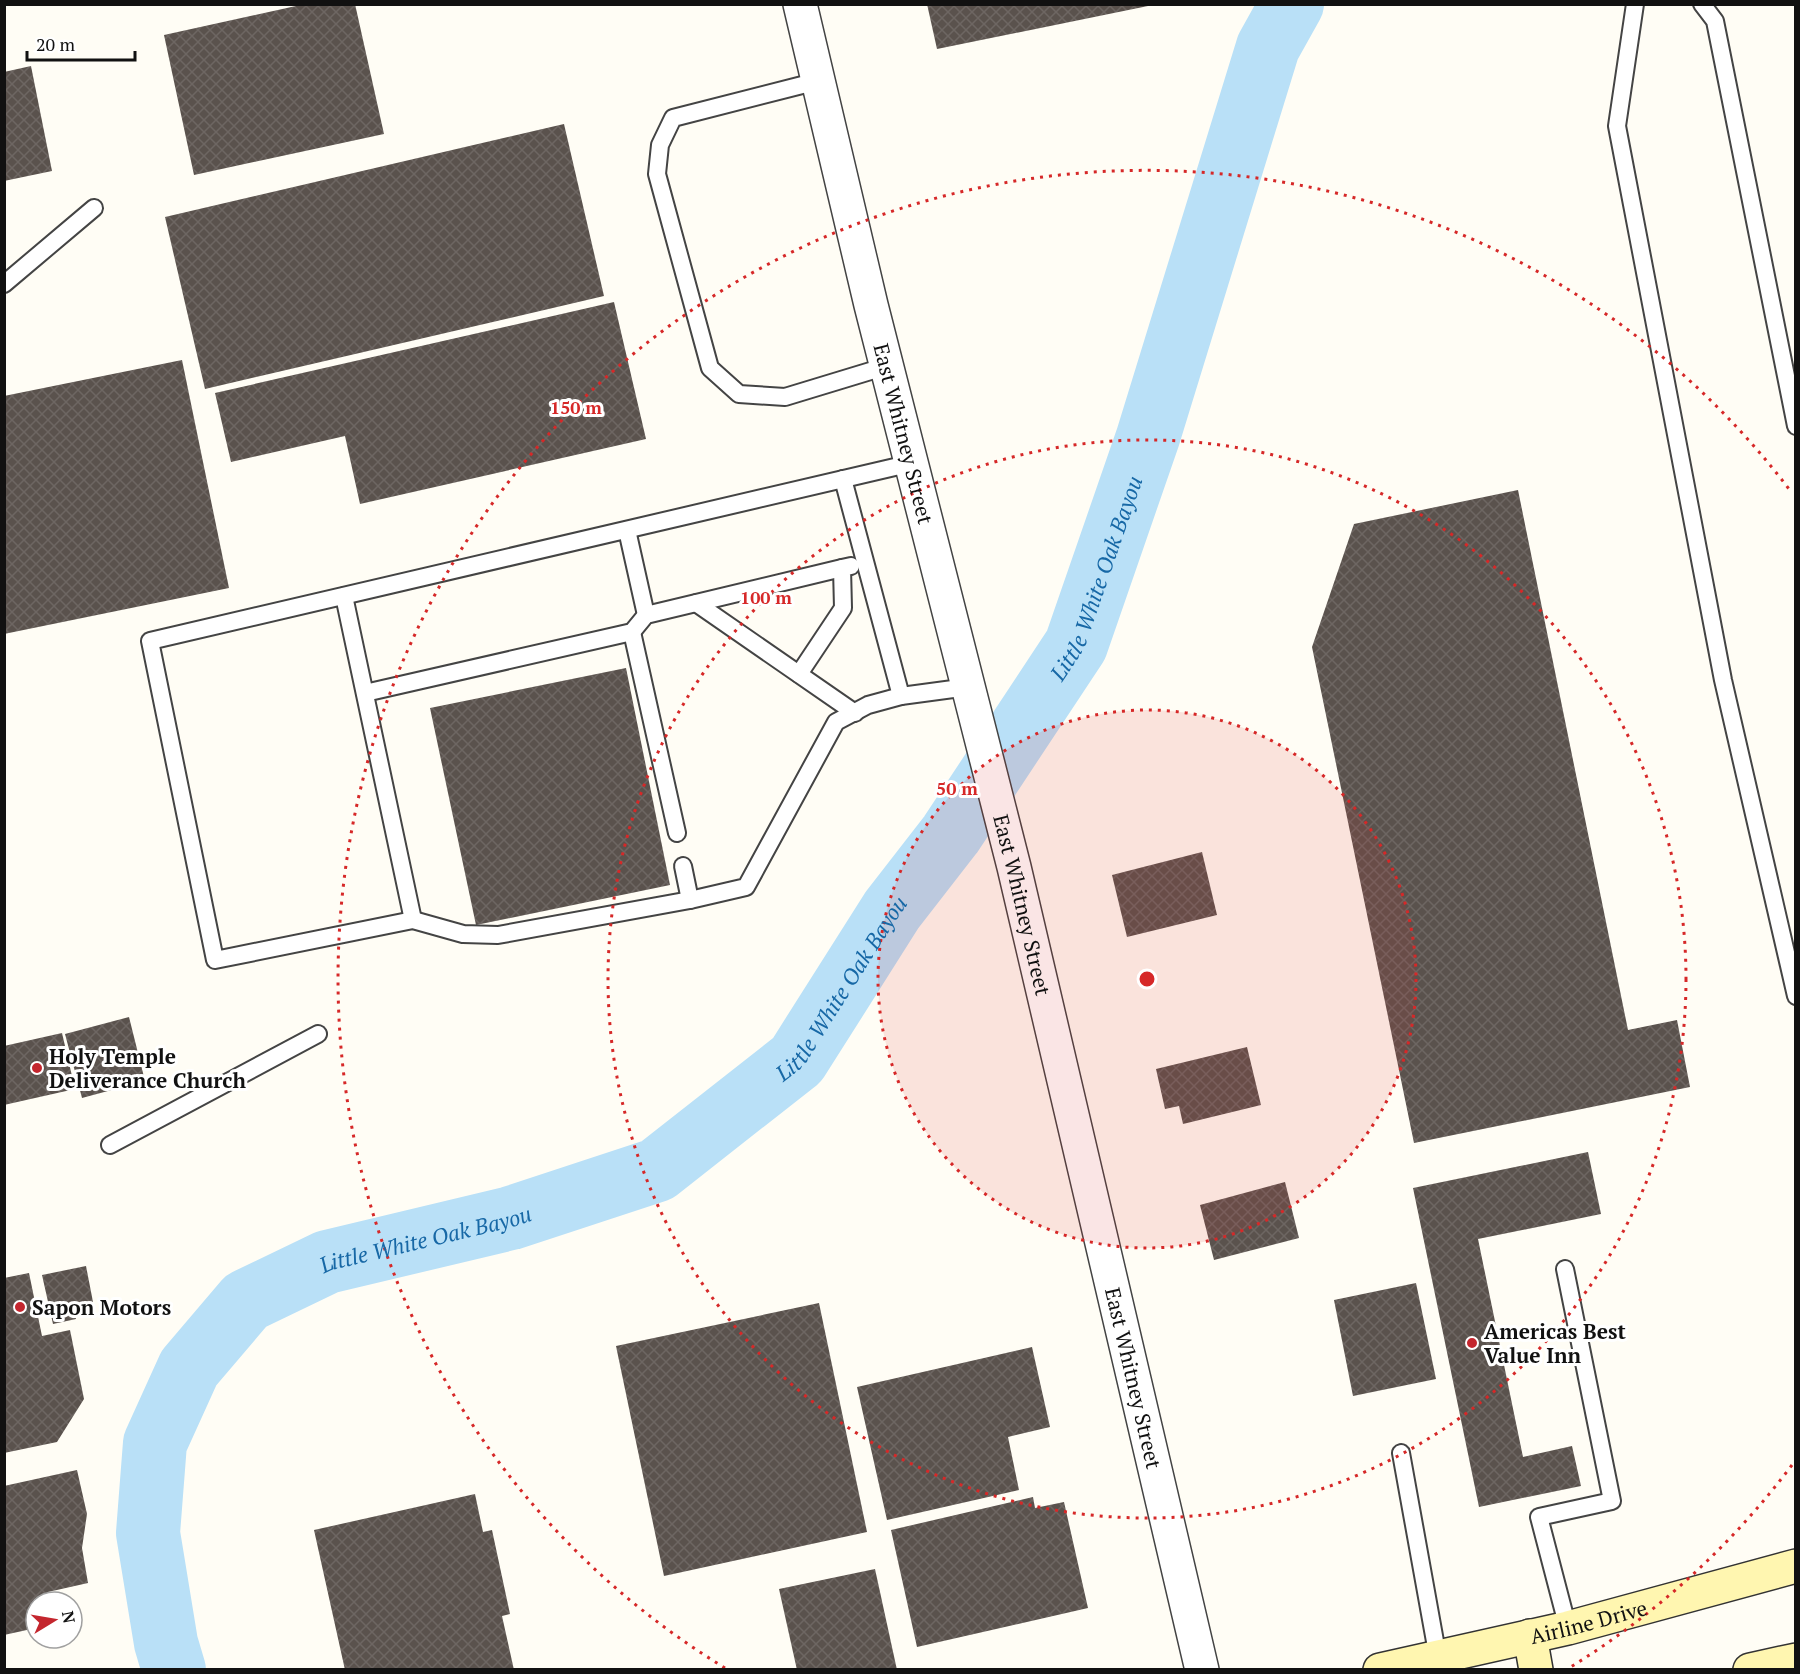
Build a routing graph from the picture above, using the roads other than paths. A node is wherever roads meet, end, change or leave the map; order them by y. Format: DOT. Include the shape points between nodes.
graph roads {
  1 [pos="800,4"];
  2 [pos="1635,4"];
  3 [pos="1702,4"];
  4 [pos="818,81"];
  5 [pos="94,208"];
  6 [pos="4,284"];
  7 [pos="887,366"];
  8 [pos="1796,426"];
  9 [pos="912,463"];
  10 [pos="843,480"];
  11 [pos="627,530"];
  12 [pos="864,563"];
  13 [pos="842,568"];
  14 [pos="344,596"];
  15 [pos="696,603"];
  16 [pos="646,615"];
  17 [pos="632,632"];
  18 [pos="799,674"];
  19 [pos="965,674"];
  20 [pos="366,693"];
  21 [pos="901,696"];
  22 [pos="855,713"];
  23 [pos="677,833"];
  24 [pos="683,866"];
  25 [pos="690,900"];
  26 [pos="413,920"];
  27 [pos="1796,996"];
  28 [pos="318,1034"];
  29 [pos="110,1145"];
  30 [pos="1565,1269"];
  31 [pos="1401,1453"];
  32 [pos="1796,1566"];
  33 [pos="1568,1628"];
  34 [pos="1530,1636"];
  35 [pos="1438,1658"];
  36 [pos="1796,1660"];
  37 [pos="1202,1670"];
  38 [pos="1380,1670"];
  39 [pos="1536,1670"];
  40 [pos="1750,1670"];
  1 -- 4 [label="street, East Whitney Street"];
  2 -- 27 [label="lane" via="1617,126 1723,680"];
  3 -- 8 [label="lane" via="1715,21"];
  4 -- 7 [label="street, East Whitney Street"];
  4 -- 7 [label="lane" via="673,118 660,145 657,174 710,368 739,394 785,397"];
  5 -- 6 [label="lane"];
  7 -- 9 [label="street, East Whitney Street"];
  9 -- 10 [label="lane"];
  9 -- 19 [label="street, East Whitney Street"];
  10 -- 11 [label="lane"];
  10 -- 12 [label="lane"];
  11 -- 14 [label="lane"];
  11 -- 16 [label="lane"];
  12 -- 13 [label="lane"];
  12 -- 21 [label="lane"];
  13 -- 15 [label="lane"];
  13 -- 18 [label="lane" via="843,608"];
  14 -- 20 [label="lane"];
  14 -- 26 [label="lane" via="150,641 215,960"];
  15 -- 16 [label="lane"];
  15 -- 18 [label="lane"];
  16 -- 17 [label="lane"];
  17 -- 20 [label="lane"];
  17 -- 23 [label="lane"];
  18 -- 22 [label="lane"];
  19 -- 21 [label="lane"];
  19 -- 37 [label="street, East Whitney Street"];
  20 -- 26 [label="lane"];
  21 -- 22 [label="lane"];
  22 -- 25 [label="lane" via="836,722 746,887"];
  24 -- 25 [label="lane"];
  25 -- 26 [label="lane" via="498,935 463,934"];
  28 -- 29 [label="lane"];
  30 -- 33 [label="lane" via="1612,1501 1539,1516"];
  31 -- 35 [label="lane"];
  32 -- 33 [label="main road, Airline Drive"];
  33 -- 34 [label="main road, Airline Drive"];
  34 -- 35 [label="main road, Airline Drive"];
  34 -- 39 [label="main road"];
  35 -- 38 [label="main road, Airline Drive"];
  36 -- 40 [label="main road"];
}
